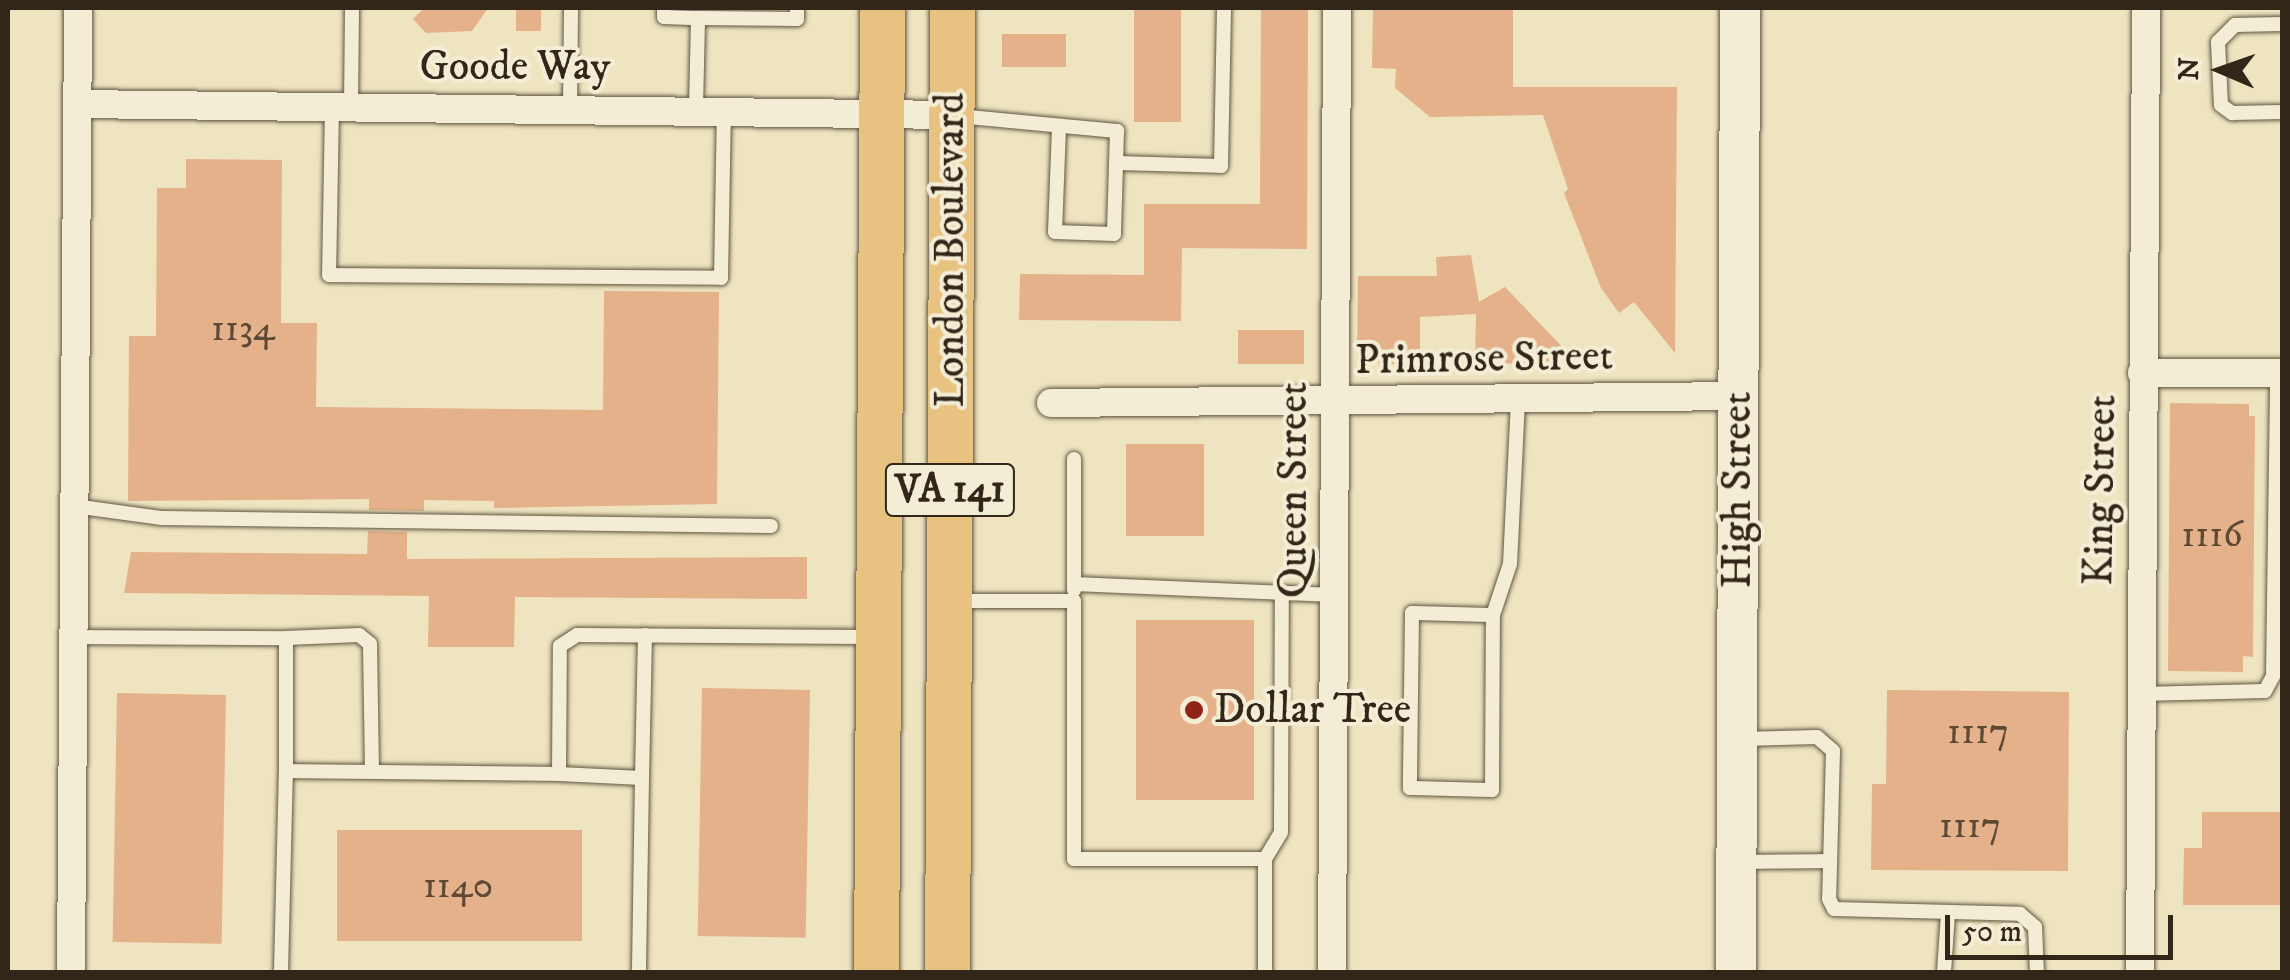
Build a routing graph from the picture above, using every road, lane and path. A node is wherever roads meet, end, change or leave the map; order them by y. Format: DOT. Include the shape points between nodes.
graph roads {
  1 [pos="78,8"];
  2 [pos="352,8"];
  3 [pos="571,8"];
  4 [pos="664,8"];
  5 [pos="882,8"];
  6 [pos="952,8"];
  7 [pos="1224,8"];
  8 [pos="1337,8"];
  9 [pos="1740,8"];
  10 [pos="2146,8"];
  11 [pos="797,13"];
  12 [pos="698,18"];
  13 [pos="2282,24"];
  14 [pos="77,104"];
  15 [pos="342,106"];
  16 [pos="570,108"];
  17 [pos="696,108"];
  18 [pos="724,108"];
  19 [pos="882,110"];
  20 [pos="2282,112"];
  21 [pos="951,115"];
  22 [pos="1059,127"];
  23 [pos="1116,163"];
  24 [pos="2280,373"];
  25 [pos="2142,374"];
  26 [pos="1738,396"];
  27 [pos="1518,399"];
  28 [pos="1335,400"];
  29 [pos="1051,403"];
  30 [pos="1074,459"];
  31 [pos="74,506"];
  32 [pos="2279,525"];
  33 [pos="771,526"];
  34 [pos="1074,584"];
  35 [pos="1334,595"];
  36 [pos="1282,596"];
  37 [pos="950,601"];
  38 [pos="1074,601"];
  39 [pos="1493,615"];
  40 [pos="646,635"];
  41 [pos="74,637"];
  42 [pos="286,638"];
  43 [pos="879,638"];
  44 [pos="2278,676"];
  45 [pos="2139,694"];
  46 [pos="1736,739"];
  47 [pos="286,770"];
  48 [pos="372,772"];
  49 [pos="559,774"];
  50 [pos="642,778"];
  51 [pos="1265,860"];
  52 [pos="1830,861"];
  53 [pos="1736,862"];
  54 [pos="1948,914"];
  55 [pos="71,972"];
  56 [pos="280,972"];
  57 [pos="639,972"];
  58 [pos="876,972"];
  59 [pos="948,972"];
  60 [pos="1265,972"];
  61 [pos="1332,972"];
  62 [pos="1736,972"];
  63 [pos="1944,972"];
  64 [pos="2037,972"];
  65 [pos="2140,972"];
  1 -- 14 [label="street"];
  2 -- 15 [label="lane"];
  3 -- 16 [label="lane"];
  4 -- 12 [label="lane" via="664,17"];
  5 -- 19 [label="main road, London Boulevard / VA 141"];
  6 -- 21 [label="main road, London Boulevard / VA 141"];
  7 -- 23 [label="lane" via="1221,166"];
  8 -- 28 [label="street, Queen Street"];
  9 -- 26 [label="main road, High Street"];
  10 -- 25 [label="street, King Street"];
  11 -- 12 [label="lane"];
  12 -- 17 [label="lane"];
  13 -- 20 [label="lane" via="2224,30 2218,93 2232,113"];
  14 -- 15 [label="street, Goode Way"];
  14 -- 31 [label="street"];
  15 -- 16 [label="street, Goode Way"];
  15 -- 18 [label="lane" via="329,275 703,278 721,278"];
  16 -- 17 [label="street, Goode Way"];
  17 -- 18 [label="street, Goode Way"];
  18 -- 19 [label="street, Goode Way"];
  19 -- 21 [label="street, Goode Way"];
  19 -- 43 [label="main road, London Boulevard / VA 141"];
  21 -- 22 [label="lane"];
  21 -- 37 [label="main road, London Boulevard / VA 141"];
  22 -- 23 [label="lane" via="1117,131"];
  22 -- 23 [label="lane" via="1055,232 1114,234"];
  24 -- 25 [label="street"];
  24 -- 32 [label="lane"];
  25 -- 45 [label="street, King Street"];
  26 -- 27 [label="street, Primrose Street"];
  26 -- 46 [label="main road, High Street"];
  27 -- 28 [label="street, Primrose Street"];
  27 -- 39 [label="lane" via="1510,564"];
  28 -- 29 [label="street, Primrose Street"];
  28 -- 35 [label="street, Queen Street"];
  30 -- 34 [label="lane"];
  31 -- 33 [label="lane" via="162,518"];
  31 -- 41 [label="street"];
  32 -- 44 [label="lane"];
  34 -- 36 [label="lane"];
  34 -- 38 [label="lane"];
  35 -- 36 [label="lane"];
  35 -- 61 [label="street, Queen Street"];
  36 -- 51 [label="lane" via="1281,832"];
  37 -- 38 [label="lane"];
  37 -- 59 [label="main road, London Boulevard / VA 141"];
  38 -- 51 [label="lane" via="1074,859"];
  39 -- 39 [label="lane" via="1492,790 1410,788 1412,614"];
  40 -- 43 [label="lane"];
  40 -- 49 [label="lane" via="577,635 560,646"];
  40 -- 50 [label="lane"];
  41 -- 42 [label="lane"];
  41 -- 55 [label="street"];
  42 -- 47 [label="lane"];
  42 -- 48 [label="lane" via="359,635 370,644"];
  43 -- 58 [label="main road, London Boulevard / VA 141"];
  44 -- 45 [label="lane" via="2265,692"];
  45 -- 65 [label="street, King Street"];
  46 -- 52 [label="lane" via="1827,742 1833,752"];
  46 -- 53 [label="main road, High Street"];
  47 -- 48 [label="lane"];
  47 -- 56 [label="lane"];
  48 -- 49 [label="lane"];
  49 -- 50 [label="lane"];
  50 -- 57 [label="lane"];
  51 -- 60 [label="lane"];
  52 -- 53 [label="lane"];
  52 -- 54 [label="lane" via="1834,910"];
  53 -- 62 [label="main road, High Street"];
  54 -- 63 [label="lane"];
  54 -- 64 [label="lane" via="2030,919"];
}
